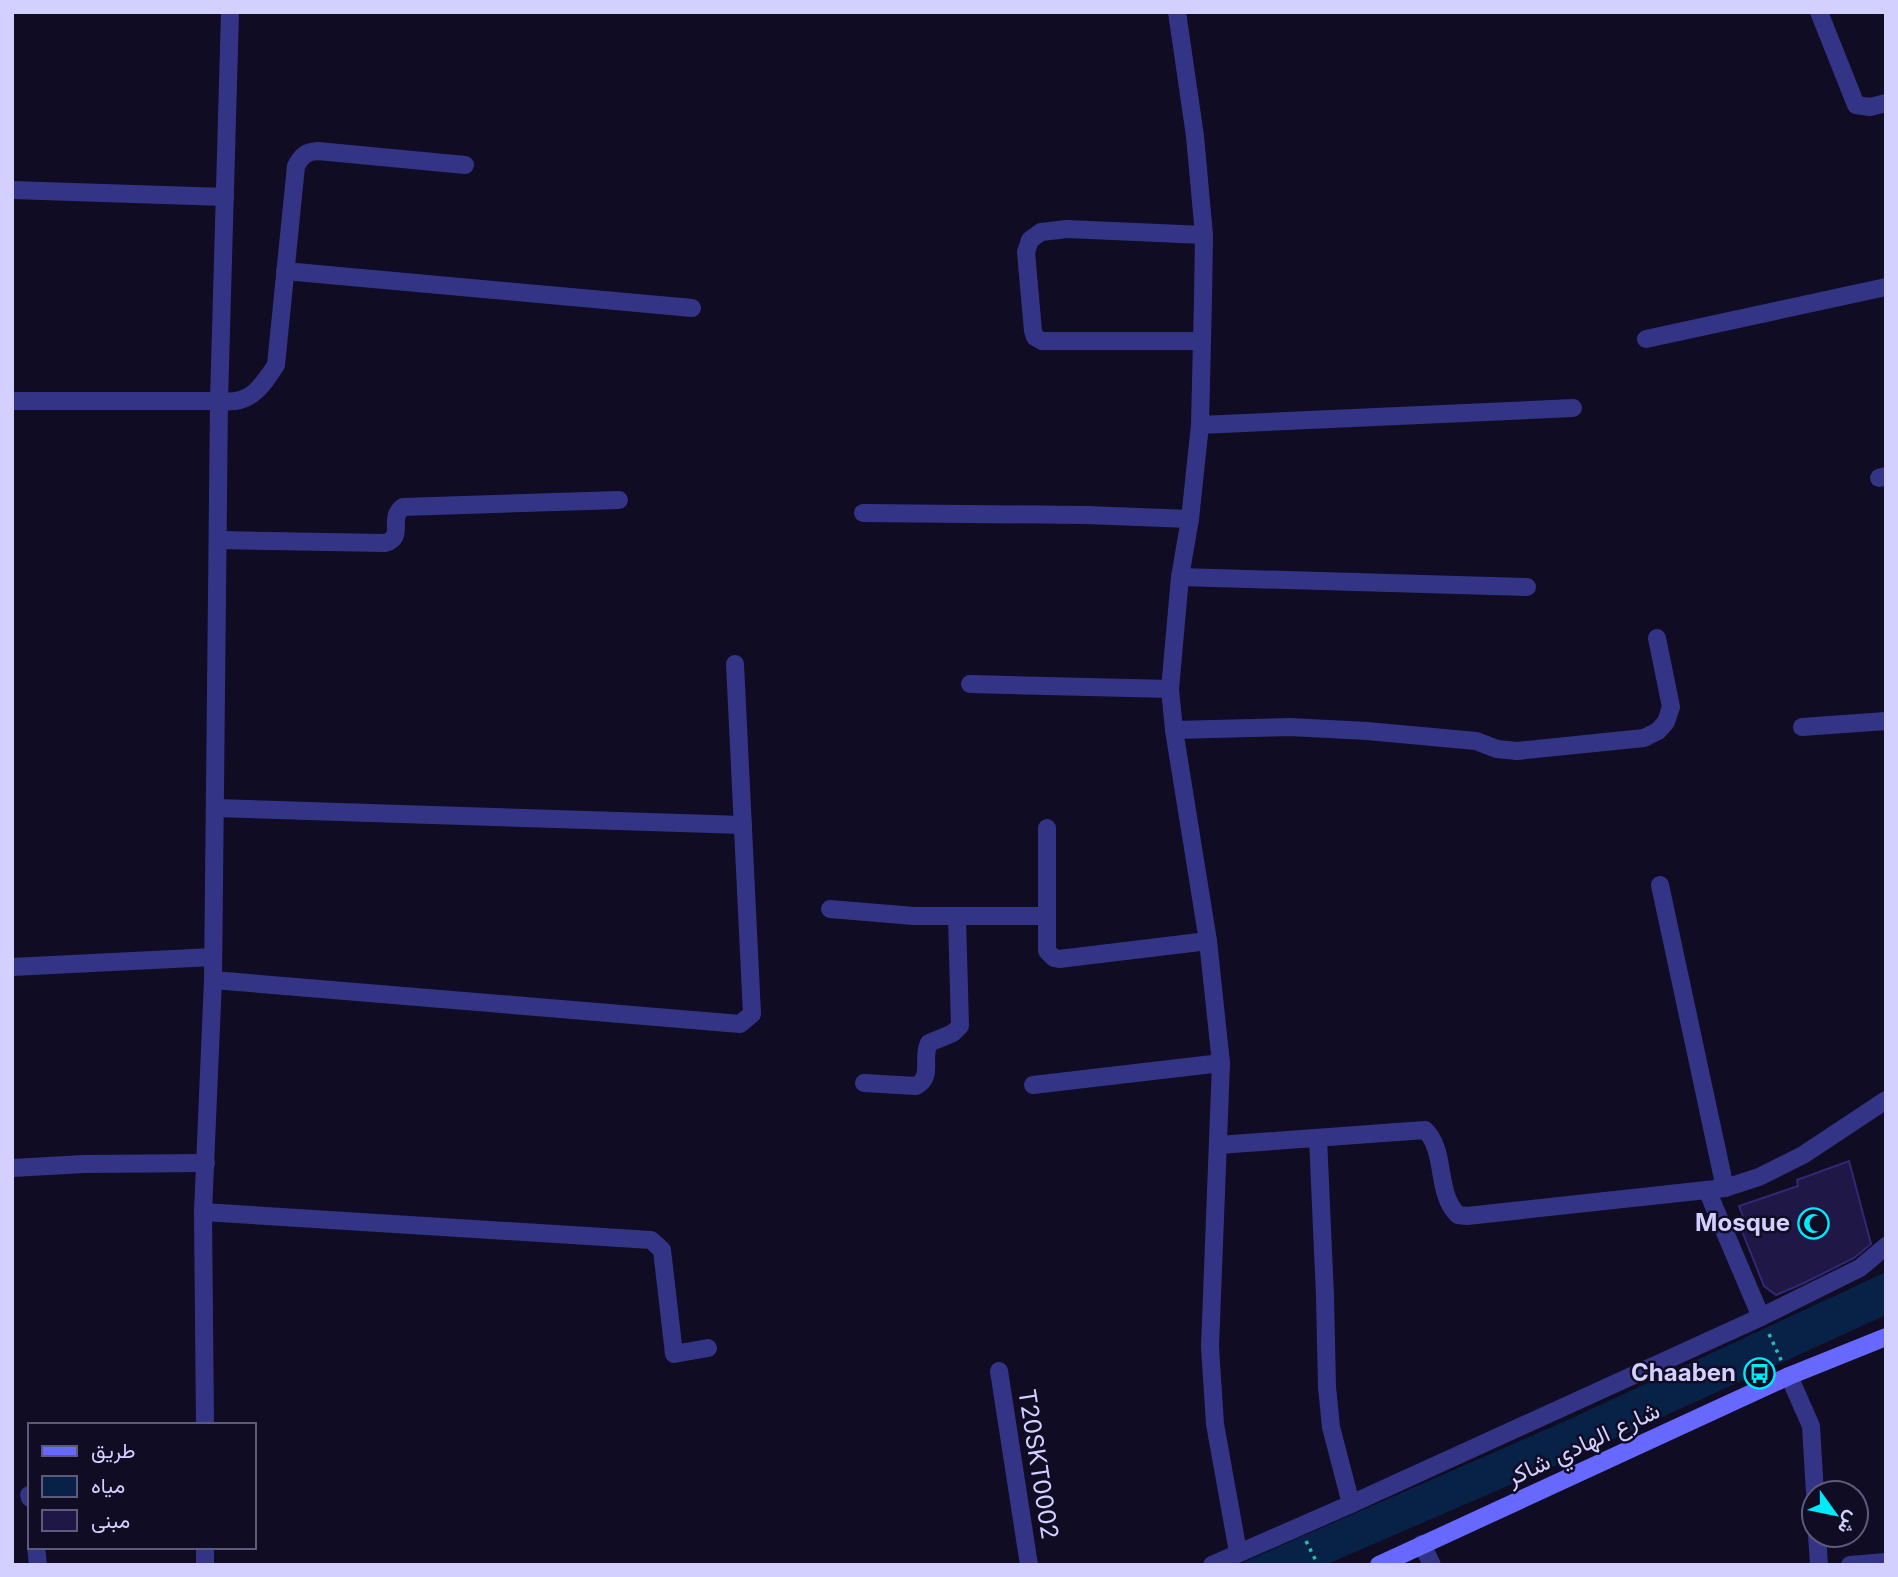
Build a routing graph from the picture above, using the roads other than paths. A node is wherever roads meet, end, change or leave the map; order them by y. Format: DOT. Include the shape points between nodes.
graph roads {
  1 [pos="230,12"];
  2 [pos="1177,12"];
  3 [pos="1819,12"];
  4 [pos="1886,103"];
  5 [pos="465,165"];
  6 [pos="12,190"];
  7 [pos="225,197"];
  8 [pos="1203,235"];
  9 [pos="285,271"];
  10 [pos="1886,287"];
  11 [pos="692,308"];
  12 [pos="1646,339"];
  13 [pos="1202,341"];
  14 [pos="12,401"];
  15 [pos="219,401"];
  16 [pos="1573,408"];
  17 [pos="1200,425"];
  18 [pos="620,500"];
  19 [pos="863,513"];
  20 [pos="1190,519"];
  21 [pos="219,540"];
  22 [pos="1180,577"];
  23 [pos="1527,587"];
  24 [pos="1657,638"];
  25 [pos="735,664"];
  26 [pos="970,684"];
  27 [pos="1170,689"];
  28 [pos="1886,721"];
  29 [pos="1802,727"];
  30 [pos="1174,730"];
  31 [pos="215,808"];
  32 [pos="743,825"];
  33 [pos="1047,828"];
  34 [pos="1660,884"];
  35 [pos="830,909"];
  36 [pos="1047,916"];
  37 [pos="957,917"];
  38 [pos="1208,941"];
  39 [pos="213,957"];
  40 [pos="12,967"];
  41 [pos="213,980"];
  42 [pos="1221,1063"];
  43 [pos="864,1083"];
  44 [pos="1033,1085"];
  45 [pos="1886,1100"];
  46 [pos="1318,1138"];
  47 [pos="1219,1145"];
  48 [pos="206,1163"];
  49 [pos="12,1168"];
  50 [pos="1725,1188"];
  51 [pos="1707,1190"];
  52 [pos="203,1212"];
  53 [pos="1886,1246"];
  54 [pos="1761,1317"];
  55 [pos="1886,1337"];
  56 [pos="708,1348"];
  57 [pos="999,1371"];
  58 [pos="1789,1376"];
  59 [pos="205,1423"];
  60 [pos="1814,1479"];
  61 [pos="1351,1504"];
  62 [pos="1422,1544"];
  63 [pos="1238,1552"];
  64 [pos="1886,1562"];
  65 [pos="1029,1565"];
  66 [pos="1212,1565"];
  67 [pos="1379,1565"];
  68 [pos="1432,1565"];
  69 [pos="1850,1565"];
  1 -- 7 [label="street"];
  2 -- 8 [label="street" via="1195,136"];
  3 -- 4 [label="street" via="1856,105"];
  5 -- 9 [label="street" via="308,152 296,166"];
  6 -- 7 [label="street"];
  7 -- 15 [label="street"];
  8 -- 13 [label="street"];
  8 -- 13 [label="street" via="1067,229 1041,232 1030,240 1026,251 1033,331 1042,341"];
  9 -- 11 [label="street"];
  9 -- 15 [label="street" via="276,365 246,399"];
  10 -- 12 [label="street"];
  13 -- 17 [label="street"];
  14 -- 15 [label="street"];
  15 -- 21 [label="street"];
  16 -- 17 [label="street"];
  17 -- 20 [label="street"];
  18 -- 21 [label="street" via="403,507 396,515 393,541 385,543"];
  19 -- 20 [label="street"];
  20 -- 22 [label="street"];
  21 -- 31 [label="street"];
  22 -- 23 [label="street"];
  22 -- 27 [label="street"];
  24 -- 30 [label="street" via="1671,707 1666,722 1644,738 1517,751 1476,741 1367,731 1290,727"];
  25 -- 32 [label="street"];
  26 -- 27 [label="street"];
  27 -- 30 [label="street"];
  28 -- 29 [label="street"];
  30 -- 38 [label="street"];
  31 -- 32 [label="street"];
  31 -- 39 [label="street"];
  32 -- 41 [label="street" via="752,1014 740,1024"];
  33 -- 36 [label="street"];
  34 -- 50 [label="street"];
  35 -- 37 [label="street"];
  36 -- 37 [label="street"];
  36 -- 38 [label="street" via="1046,951 1059,959"];
  37 -- 43 [label="street" via="961,1026 929,1043 927,1073 920,1084"];
  38 -- 42 [label="street"];
  39 -- 40 [label="street"];
  39 -- 41 [label="street"];
  41 -- 48 [label="street"];
  42 -- 44 [label="street"];
  42 -- 47 [label="street"];
  45 -- 50 [label="street" via="1803,1155"];
  46 -- 47 [label="street"];
  46 -- 51 [label="street" via="1424,1130 1433,1140 1448,1202 1458,1215"];
  46 -- 61 [label="street" via="1327,1387 1331,1427"];
  47 -- 63 [label="street" via="1210,1347 1214,1424"];
  48 -- 49 [label="street"];
  48 -- 52 [label="street"];
  50 -- 51 [label="street"];
  51 -- 54 [label="street"];
  52 -- 56 [label="street" via="651,1240 662,1250 674,1353"];
  52 -- 59 [label="street"];
  53 -- 54 [label="street" via="1860,1268"];
  54 -- 61 [label="street"];
  55 -- 58 [label="main road, شارع الهادي شاكر"];
  57 -- 65 [label="street, T20SKT0002"];
  58 -- 60 [label="street" via="1811,1426"];
  58 -- 62 [label="main road, شارع الهادي شاكر"];
  61 -- 63 [label="street"];
  62 -- 67 [label="main road, شارع الهادي شاكر"];
  62 -- 68 [label="street"];
  63 -- 66 [label="street"];
  64 -- 69 [label="street"];
}
